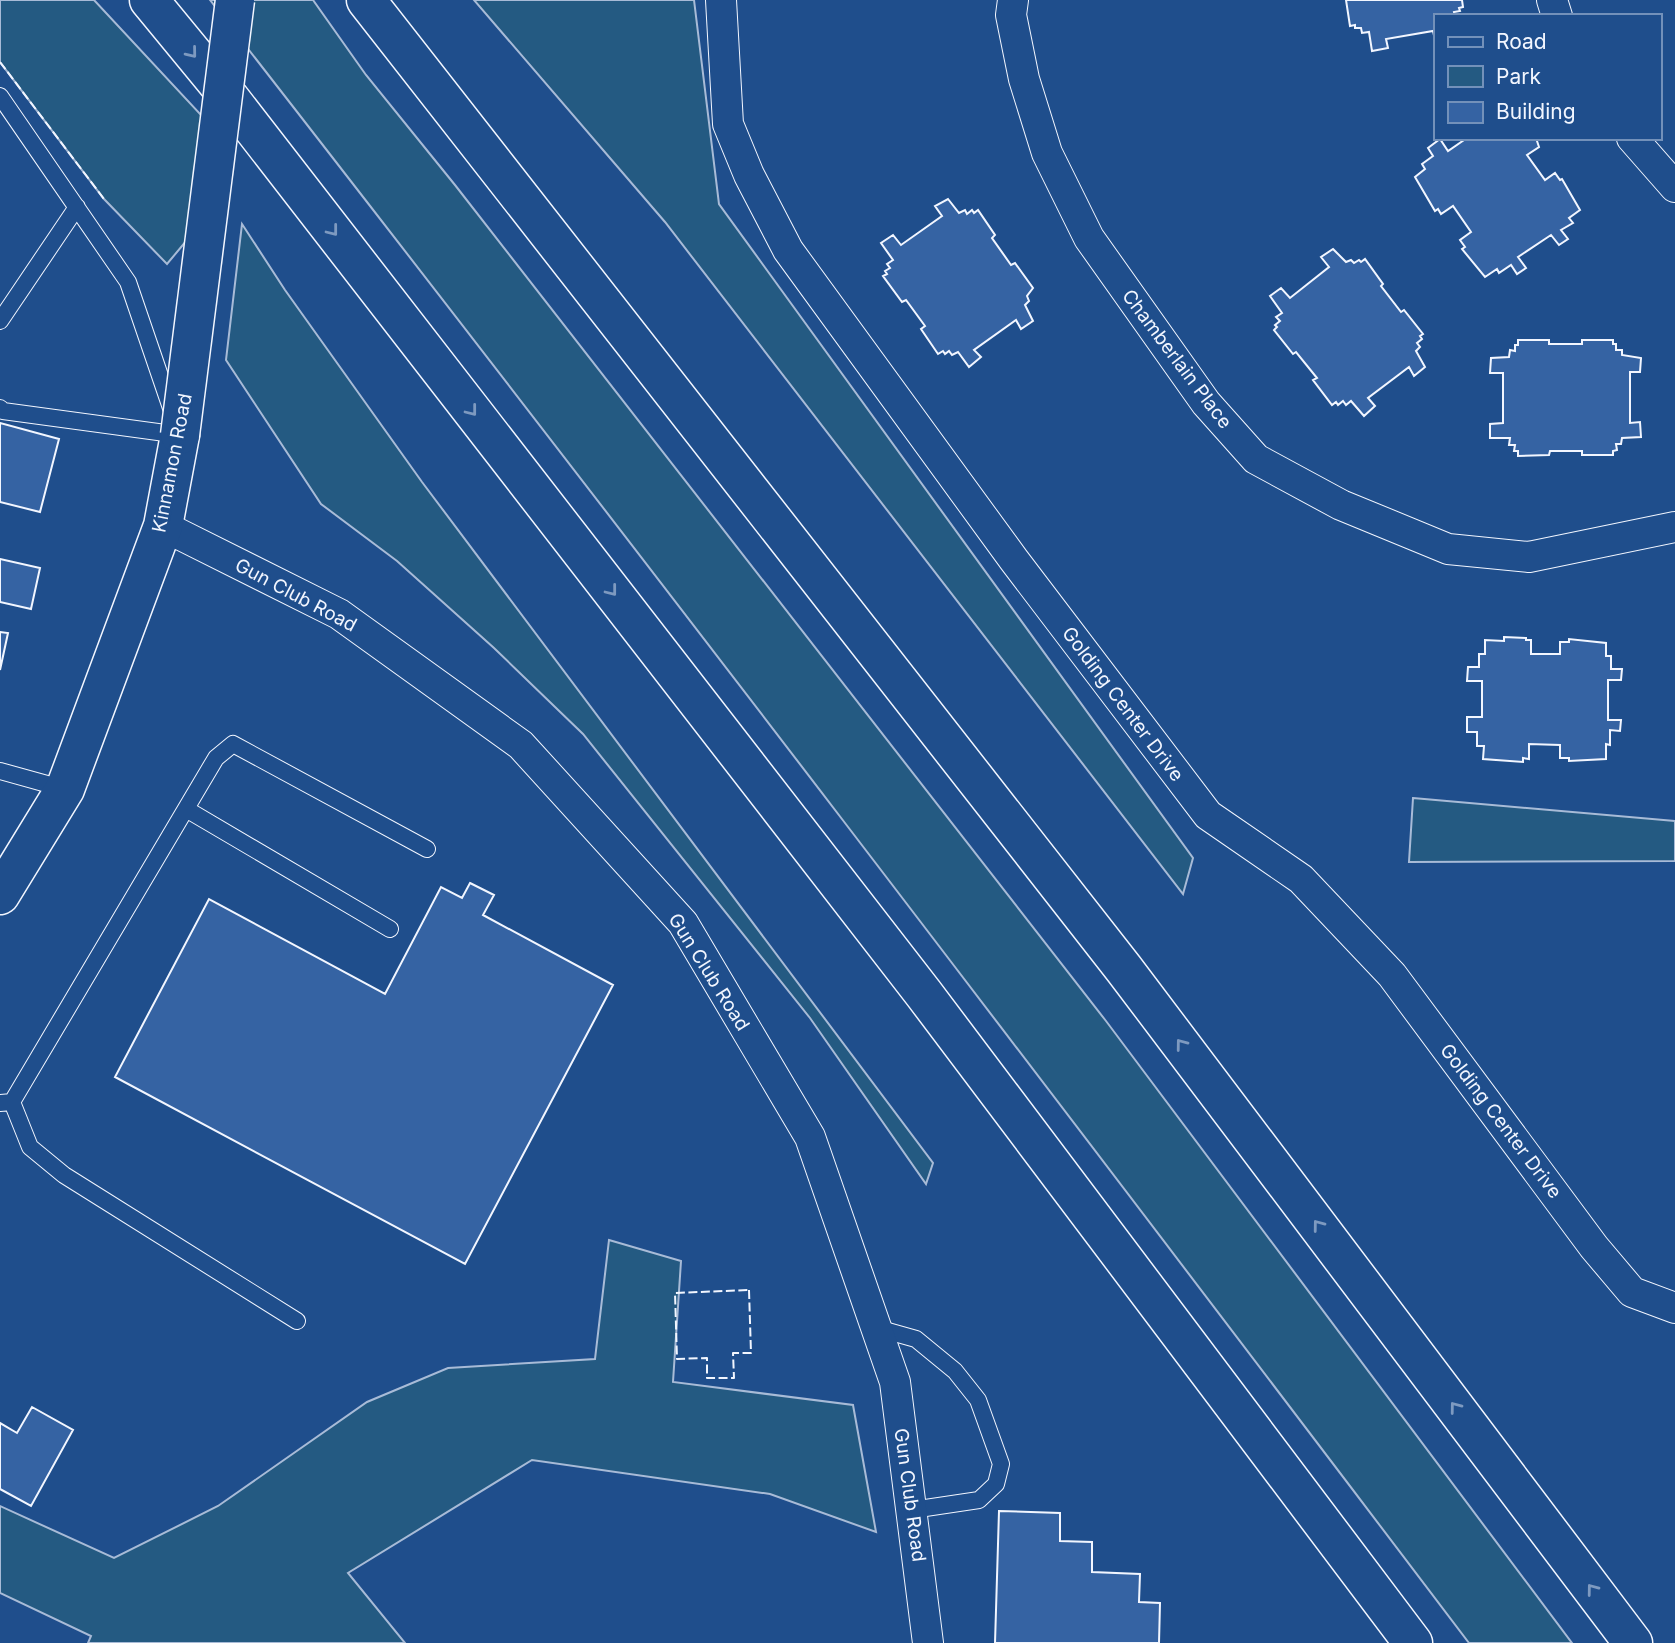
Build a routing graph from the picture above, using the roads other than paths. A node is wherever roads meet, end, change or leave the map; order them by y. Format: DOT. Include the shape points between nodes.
graph roads {
  1 [pos="149,0"];
  2 [pos="235,0"];
  3 [pos="366,0"];
  4 [pos="721,0"];
  5 [pos="1013,0"];
  6 [pos="0,96"];
  7 [pos="1634,140"];
  8 [pos="1675,187"];
  9 [pos="77,207"];
  10 [pos="0,321"];
  11 [pos="0,408"];
  12 [pos="180,435"];
  13 [pos="163,526"];
  14 [pos="1675,527"];
  15 [pos="0,771"];
  16 [pos="65,789"];
  17 [pos="186,808"];
  18 [pos="427,849"];
  19 [pos="0,895"];
  20 [pos="390,929"];
  21 [pos="6,1102"];
  22 [pos="1675,1308"];
  23 [pos="297,1321"];
  24 [pos="877,1328"];
  25 [pos="912,1510"];
  26 [pos="928,1643"];
  27 [pos="1413,1643"];
  28 [pos="1633,1643"];
  1 -- 27 [label="main road, one-way" via="916,983"];
  2 -- 12 [label="main road, Kinnamon Road, bridge"];
  28 -- 3 [label="main road, one-way" via="1124,969"];
  4 -- 22 [label="street, Golding Center Drive" via="728,124 749,175 788,250 998,538 1208,815 1301,880 1359,940 1392,975 1632,1292"];
  5 -- 14 [label="street, Chamberlain Place" via="1024,79 1047,153 1089,238 1206,403 1256,459 1341,505 1448,549 1530,557"];
  6 -- 9 [label="lane"];
  7 -- 8 [label="street"];
  9 -- 10 [label="lane"];
  9 -- 12 [label="lane" via="128,282"];
  11 -- 12 [label="lane"];
  12 -- 13 [label="main road, Kinnamon Road"];
  13 -- 16 [label="main road, Kinnamon Road"];
  13 -- 24 [label="street, Gun Club Road" via="339,614 521,745 683,923 810,1137"];
  15 -- 16 [label="lane"];
  16 -- 19 [label="main road, Kinnamon Road"];
  17 -- 18 [label="lane" via="216,758 233,744"];
  17 -- 20 [label="lane"];
  17 -- 21 [label="lane"];
  21 -- 23 [label="lane" via="30,1147 64,1175"];
  24 -- 25 [label="street, Gun Club Road" via="895,1382"];
  24 -- 25 [label="lane" via="916,1339 955,1371 978,1400 1001,1464 996,1484 979,1500"];
  25 -- 26 [label="street, Gun Club Road"];
}
